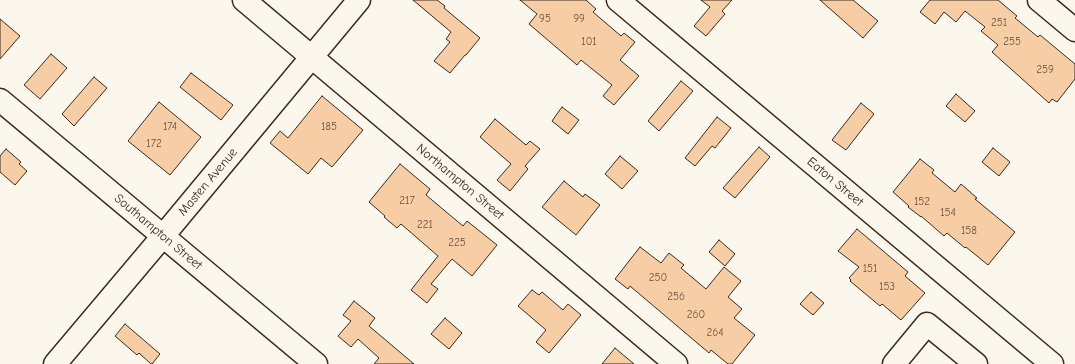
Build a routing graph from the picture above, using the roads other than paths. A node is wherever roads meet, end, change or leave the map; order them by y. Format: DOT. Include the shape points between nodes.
graph roads {
  1 [pos="244,0"];
  2 [pos="359,0"];
  3 [pos="618,0"];
  4 [pos="1039,0"];
  5 [pos="1075,30"];
  6 [pos="312,57"];
  7 [pos="0,100"];
  8 [pos="163,236"];
  9 [pos="56,364"];
  10 [pos="316,364"];
  11 [pos="676,364"];
  12 [pos="894,364"];
  13 [pos="976,364"];
  14 [pos="1052,364"];
  1 -- 6 [label="street, Northampton Street"];
  2 -- 6 [label="street, Masten Avenue"];
  3 -- 14 [label="street, Eaton Street"];
  4 -- 5 [label="street"];
  6 -- 8 [label="street, Masten Avenue"];
  6 -- 11 [label="street, Northampton Street"];
  7 -- 8 [label="street, Southampton Street"];
  8 -- 9 [label="street, Masten Avenue"];
  8 -- 10 [label="street, Southampton Street"];
  12 -- 13 [label="street" via="927,324"];
}
